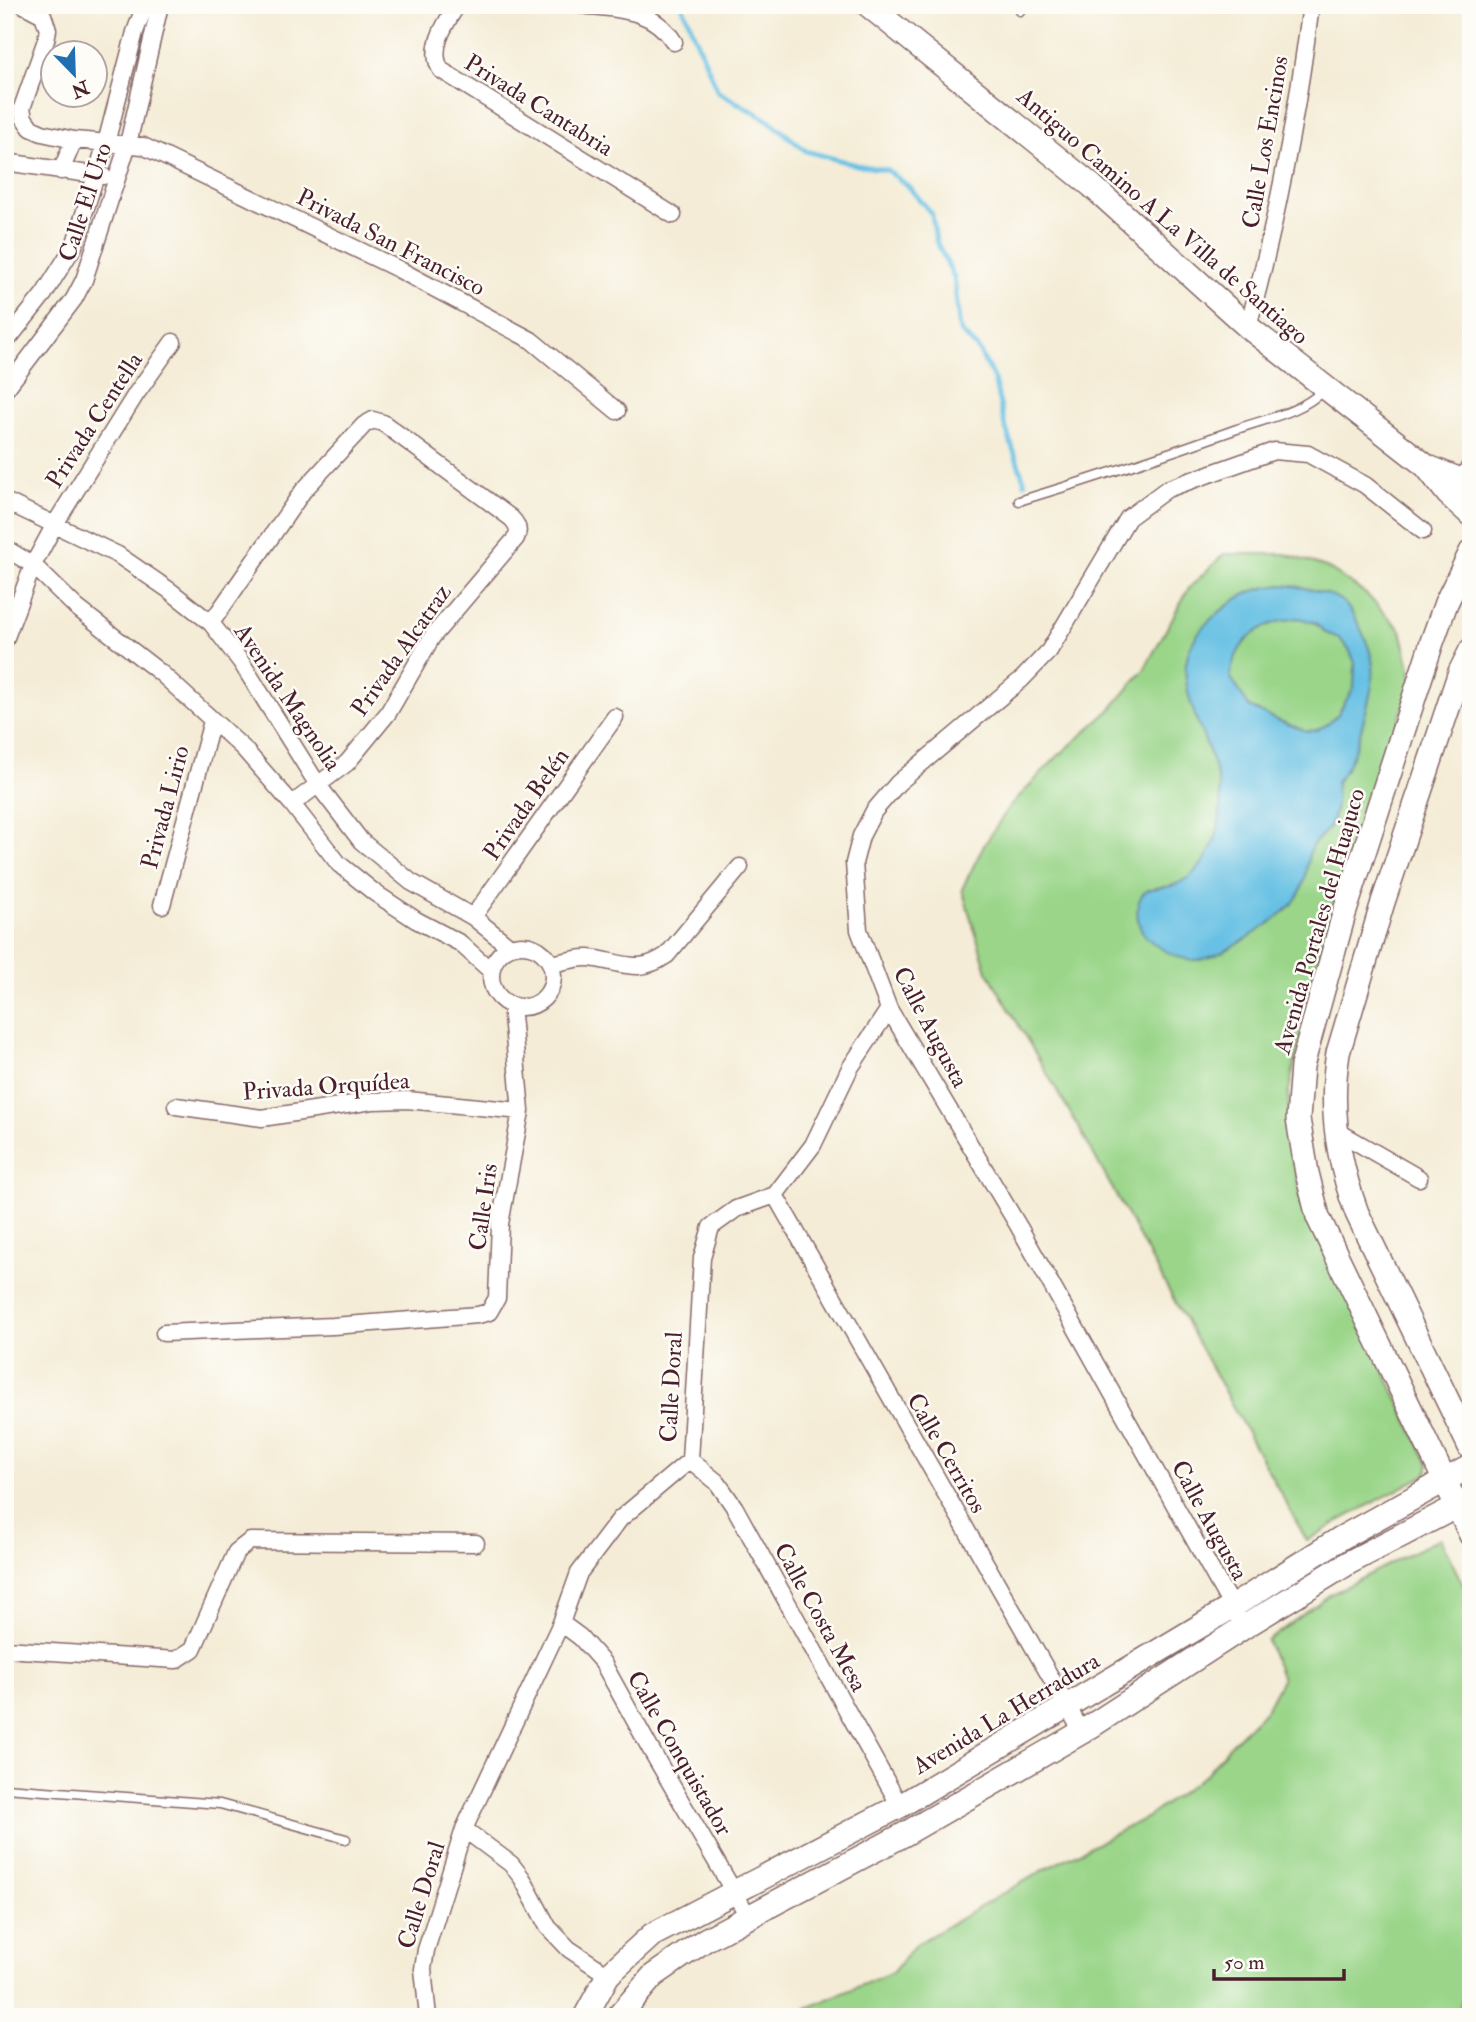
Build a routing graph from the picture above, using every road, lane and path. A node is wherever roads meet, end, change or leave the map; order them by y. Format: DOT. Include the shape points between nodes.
graph roads {
  1 [pos="24,5"];
  2 [pos="145,5"];
  3 [pos="160,5"];
  4 [pos="457,5"];
  5 [pos="580,5"];
  6 [pos="1311,5"];
  7 [pos="874,7"];
  8 [pos="674,42"];
  9 [pos="74,140"];
  10 [pos="106,143"];
  11 [pos="128,144"];
  12 [pos="7,167"];
  13 [pos="61,171"];
  14 [pos="95,175"];
  15 [pos="116,177"];
  16 [pos="673,215"];
  17 [pos="1248,327"];
  18 [pos="173,342"];
  19 [pos="5,343"];
  20 [pos="1325,388"];
  21 [pos="5,390"];
  22 [pos="617,411"];
  23 [pos="1471,457"];
  24 [pos="1459,488"];
  25 [pos="5,501"];
  26 [pos="1019,501"];
  27 [pos="1471,515"];
  28 [pos="55,524"];
  29 [pos="1423,531"];
  30 [pos="5,548"];
  31 [pos="1471,552"];
  32 [pos="33,565"];
  33 [pos="211,623"];
  34 [pos="5,640"];
  35 [pos="1432,646"];
  36 [pos="1469,654"];
  37 [pos="615,716"];
  38 [pos="212,721"];
  39 [pos="318,785"];
  40 [pos="292,804"];
  41 [pos="740,867"];
  42 [pos="162,905"];
  43 [pos="473,917"];
  44 [pos="510,947"];
  45 [pos="551,964"];
  46 [pos="491,971"];
  47 [pos="511,1005"];
  48 [pos="889,1009"];
  49 [pos="176,1106"];
  50 [pos="521,1111"];
  51 [pos="1338,1131"];
  52 [pos="1419,1178"];
  53 [pos="775,1195"];
  54 [pos="164,1333"];
  55 [pos="1471,1449"];
  56 [pos="690,1460"];
  57 [pos="1471,1466"];
  58 [pos="1443,1480"];
  59 [pos="1463,1502"];
  60 [pos="1471,1535"];
  61 [pos="476,1543"];
  62 [pos="1238,1617"];
  63 [pos="561,1623"];
  64 [pos="5,1649"];
  65 [pos="1066,1708"];
  66 [pos="1082,1732"];
  67 [pos="5,1788"];
  68 [pos="900,1806"];
  69 [pos="464,1829"];
  70 [pos="346,1839"];
  71 [pos="733,1891"];
  72 [pos="748,1916"];
  73 [pos="608,1975"];
  74 [pos="428,2017"];
  75 [pos="585,2017"];
  76 [pos="618,2017"];
  1 -- 9 [label="street, Privada San Francisco" via="47,22 46,40 22,108 24,118 31,128"];
  2 -- 10 [label="street, Calle El Uro"];
  3 -- 11 [label="street, Calle El Uro"];
  4 -- 16 [label="street, Privada Cantabria" via="439,37 436,51 441,70"];
  5 -- 8 [label="street" via="642,14 658,22"];
  6 -- 17 [label="street, Calle Los Encinos" via="1285,171"];
  7 -- 17 [label="street, Antiguo Camino A La Villa de Santiago" via="1092,186"];
  9 -- 10 [label="street, Privada San Francisco"];
  9 -- 13 [label="street"];
  10 -- 11 [label="street, Privada San Francisco"];
  10 -- 14 [label="street, Calle El Uro"];
  11 -- 15 [label="street, Calle El Uro"];
  11 -- 22 [label="street, Privada San Francisco" via="143,146 222,182 466,304 531,340"];
  12 -- 13 [label="street"];
  13 -- 14 [label="street"];
  14 -- 15 [label="street"];
  14 -- 19 [label="street, Calle El Uro" via="69,254"];
  15 -- 21 [label="street, Calle El Uro" via="74,299"];
  17 -- 20 [label="street, Antiguo Camino A La Villa de Santiago"];
  18 -- 28 [label="street, Privada Centella"];
  20 -- 24 [label="street, Antiguo Camino A La Villa de Santiago"];
  20 -- 26 [label="lane" via="1314,400 1285,412 1138,465"];
  23 -- 24 [label="lane"];
  24 -- 27 [label="street, Antiguo Camino A La Villa de Santiago"];
  25 -- 28 [label="street, Avenida Magnolia"];
  28 -- 32 [label="street, Privada Centella"];
  28 -- 33 [label="street, Avenida Magnolia" via="118,555"];
  29 -- 48 [label="street, Calle Augusta" via="1366,485 1308,454 1274,451 1167,489 1128,518 1049,651 1023,680 898,783 874,811 861,836 854,863 859,930"];
  30 -- 32 [label="street"];
  31 -- 35 [label="street, Avenida Portales del Huajuco" via="1446,603"];
  32 -- 34 [label="street, Privada Centella"];
  32 -- 38 [label="street"];
  33 -- 39 [label="street, Avenida Magnolia" via="241,662"];
  33 -- 39 [label="street, Privada Alcatraz" via="303,491 363,425 373,420 515,522 519,534 432,638 388,713 347,763"];
  35 -- 36 [label="street"];
  35 -- 58 [label="street, Avenida Portales del Huajuco" via="1311,1026 1298,1119 1318,1217"];
  36 -- 51 [label="street" via="1383,902 1338,1054 1334,1108"];
  37 -- 43 [label="street, Privada Belén"];
  38 -- 40 [label="street" via="243,748"];
  38 -- 42 [label="street, Privada Lirio"];
  39 -- 40 [label="street, Privada Alcatraz"];
  39 -- 43 [label="street, Avenida Magnolia" via="361,841 382,860"];
  40 -- 46 [label="street" via="339,864 416,920 460,943"];
  41 -- 45 [label="street" via="657,962 634,968 587,958"];
  43 -- 44 [label="street, Avenida Magnolia"];
  44 -- 45 [label="street" via="529,945 546,955"];
  44 -- 46 [label="street" via="494,960"];
  45 -- 47 [label="street" via="552,983 542,1000 522,1007"];
  46 -- 47 [label="street" via="495,992"];
  47 -- 50 [label="street, Calle Iris"];
  48 -- 53 [label="street" via="850,1068 813,1145"];
  48 -- 62 [label="street, Calle Augusta" via="1019,1227"];
  49 -- 50 [label="street, Privada Orquídea" via="262,1118 407,1100"];
  50 -- 54 [label="street, Calle Iris" via="500,1224 497,1298 486,1314"];
  51 -- 52 [label="street"];
  51 -- 55 [label="street" via="1344,1177 1357,1213"];
  53 -- 56 [label="street, Calle Doral" via="720,1219 710,1227 705,1241"];
  53 -- 65 [label="street, Calle Cerritos"];
  56 -- 63 [label="street, Calle Doral" via="620,1519 598,1546 579,1573"];
  56 -- 68 [label="street, Calle Costa Mesa" via="717,1482 735,1508"];
  57 -- 58 [label="street, Avenida La Herradura"];
  58 -- 59 [label="street, Avenida Portales del Huajuco"];
  58 -- 62 [label="street, Avenida La Herradura" via="1341,1538"];
  59 -- 60 [label="street, Avenida Portales del Huajuco"];
  59 -- 62 [label="street, Avenida La Herradura"];
  61 -- 64 [label="street" via="250,1541 236,1552 192,1648 176,1660"];
  62 -- 65 [label="street, Avenida La Herradura"];
  62 -- 66 [label="street, Avenida La Herradura"];
  63 -- 69 [label="street, Calle Doral"];
  63 -- 71 [label="street, Calle Conquistador" via="603,1662"];
  65 -- 66 [label="street, Calle Cerritos"];
  65 -- 68 [label="street, Avenida La Herradura"];
  66 -- 72 [label="street, Avenida La Herradura" via="905,1834"];
  67 -- 70 [label="lane" via="220,1804"];
  68 -- 71 [label="street, Avenida La Herradura"];
  69 -- 73 [label="street" via="511,1864 548,1927 569,1949"];
  69 -- 74 [label="street, Calle Doral" via="426,1950 423,1969"];
  71 -- 72 [label="street, Calle Conquistador"];
  71 -- 73 [label="street, Avenida La Herradura" via="652,1935"];
  72 -- 76 [label="street, Avenida La Herradura" via="653,1976"];
  73 -- 75 [label="street, Avenida La Herradura"];
}
